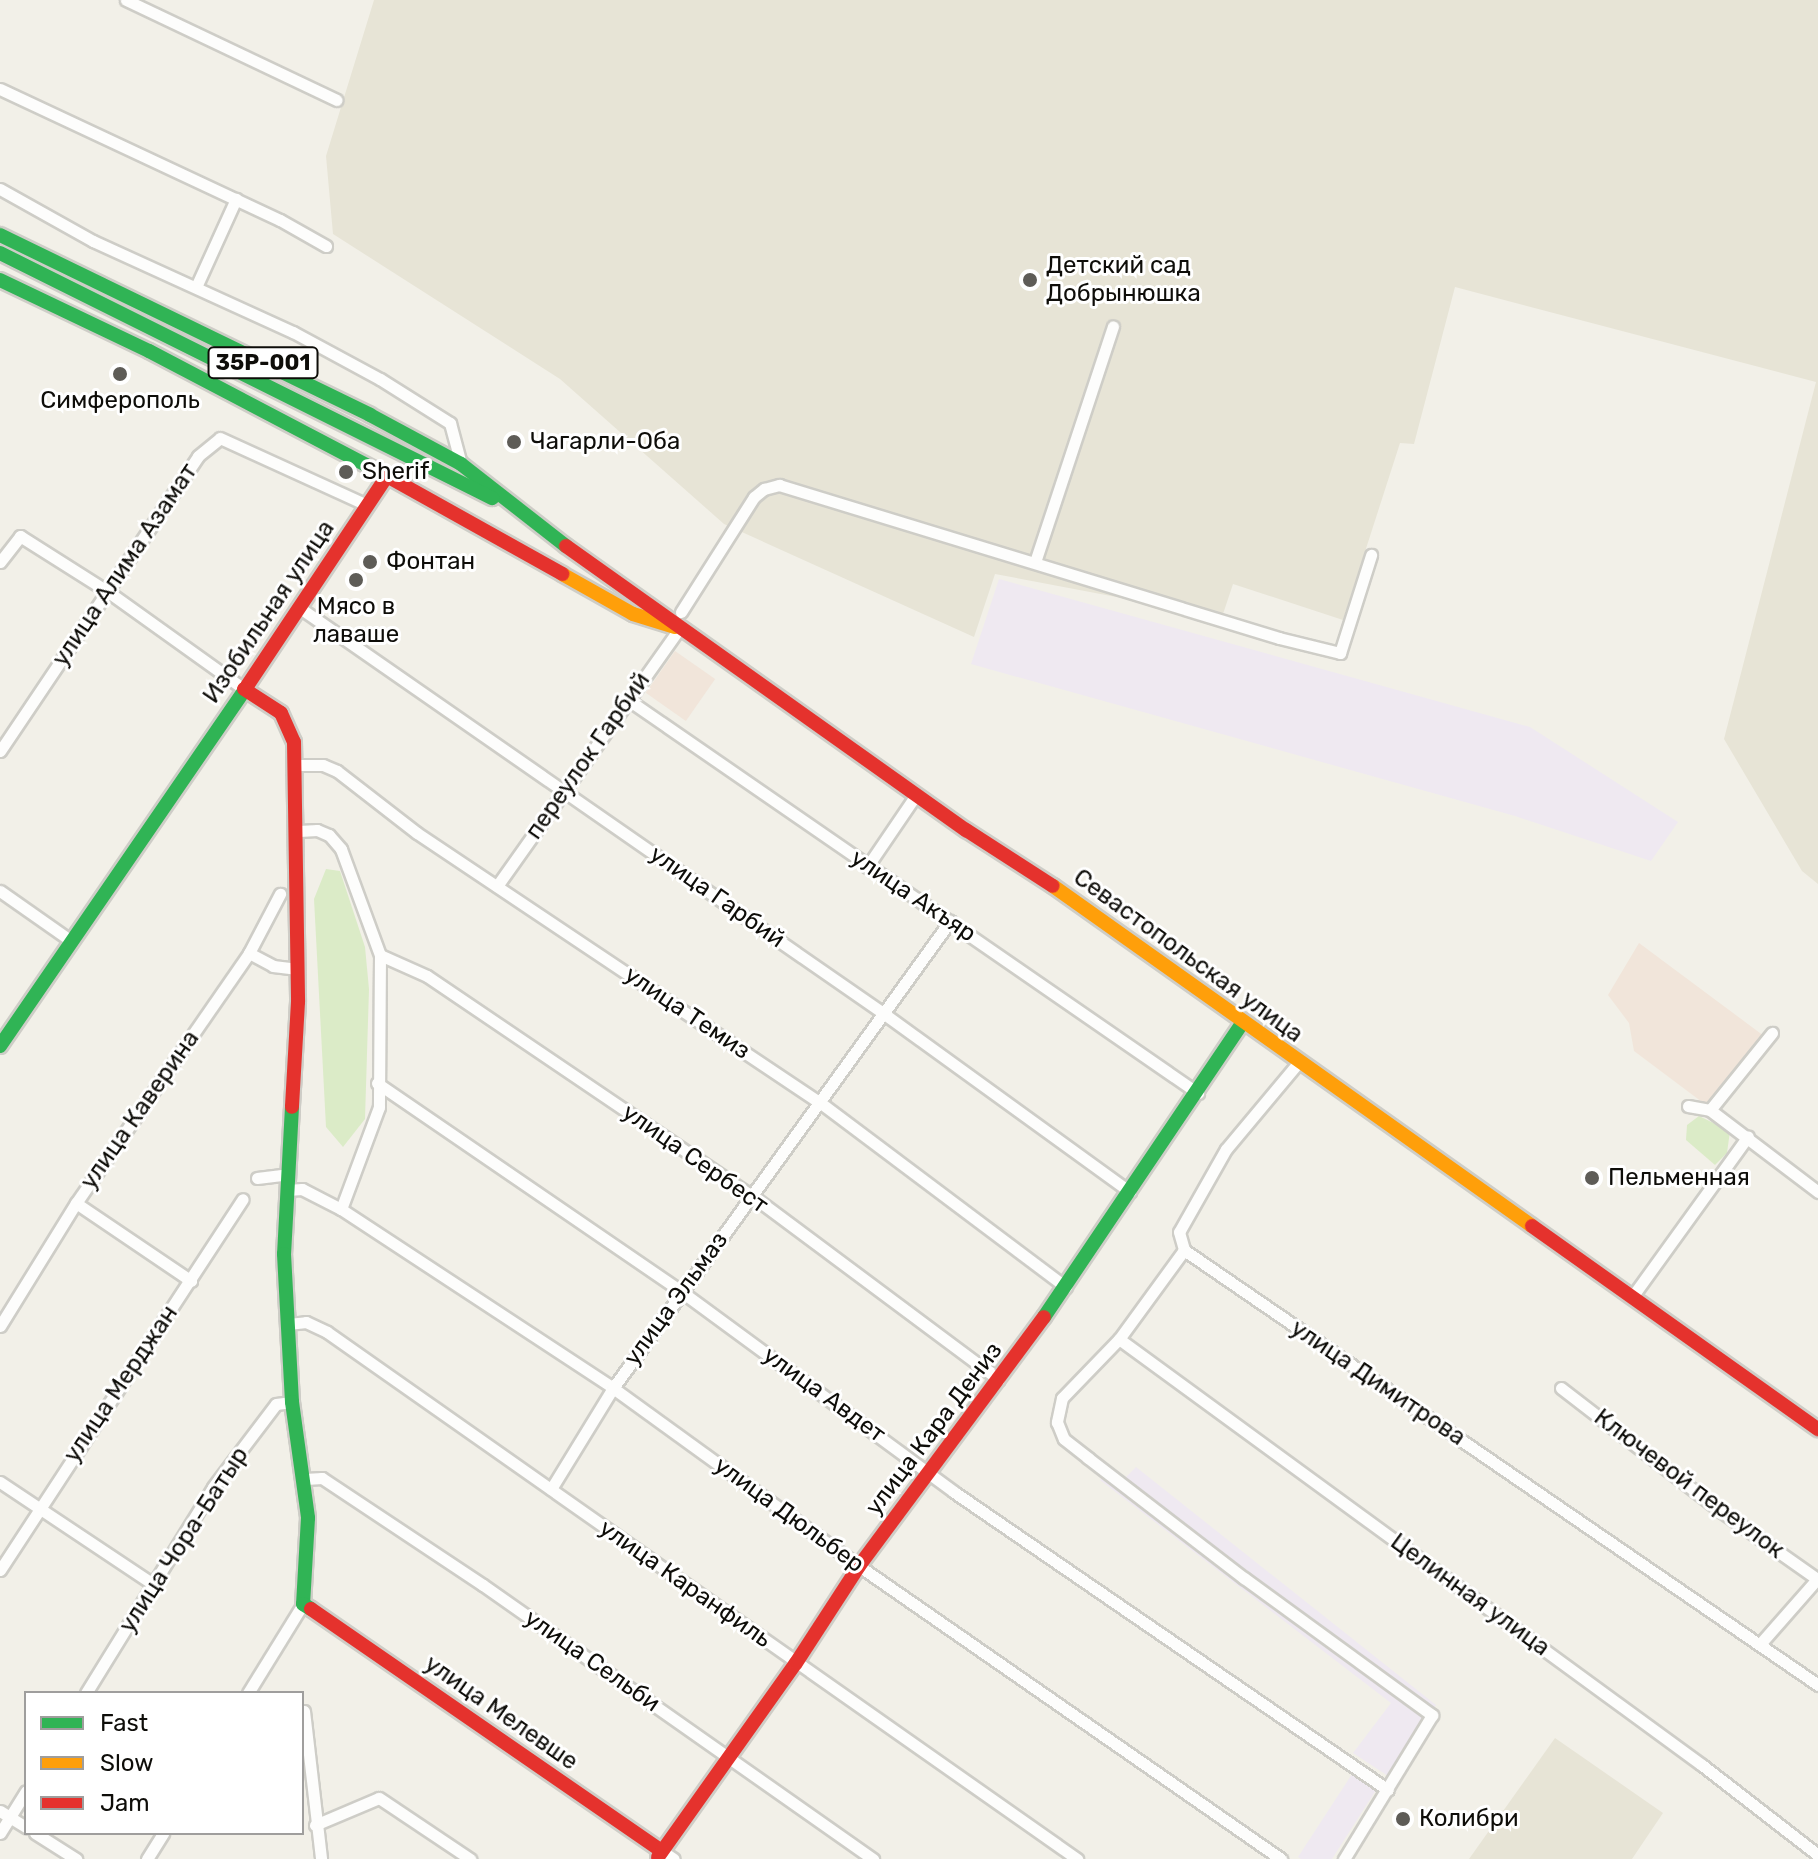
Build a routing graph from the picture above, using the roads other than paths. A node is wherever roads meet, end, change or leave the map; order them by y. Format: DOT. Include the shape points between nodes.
graph roads {
  1 [pos="126,0"];
  2 [pos="0,89"];
  3 [pos="337,100"];
  4 [pos="0,189"];
  5 [pos="236,199"];
  6 [pos="0,235"];
  7 [pos="326,246"];
  8 [pos="0,253"];
  9 [pos="0,280"];
  10 [pos="196,287"];
  11 [pos="1113,326"];
  12 [pos="357,458"];
  13 [pos="461,464"];
  14 [pos="387,476"];
  15 [pos="425,496"];
  16 [pos="367,505"];
  17 [pos="515,509"];
  18 [pos="5,542"];
  19 [pos="1371,555"];
  20 [pos="1036,559"];
  21 [pos="0,562"];
  22 [pos="561,571"];
  23 [pos="627,587"];
  24 [pos="107,591"];
  25 [pos="300,608"];
  26 [pos="681,612"];
  27 [pos="680,628"];
  28 [pos="244,689"];
  29 [pos="627,699"];
  30 [pos="0,751"];
  31 [pos="296,765"];
  32 [pos="563,789"];
  33 [pos="916,795"];
  34 [pos="299,831"];
  35 [pos="867,867"];
  36 [pos="497,886"];
  37 [pos="0,891"];
  38 [pos="280,894"];
  39 [pos="950,921"];
  40 [pos="70,940"];
  41 [pos="249,953"];
  42 [pos="380,955"];
  43 [pos="298,969"];
  44 [pos="883,1013"];
  45 [pos="1243,1022"];
  46 [pos="1772,1033"];
  47 [pos="0,1046"];
  48 [pos="1298,1063"];
  49 [pos="377,1083"];
  50 [pos="1198,1093"];
  51 [pos="818,1101"];
  52 [pos="1688,1106"];
  53 [pos="1710,1110"];
  54 [pos="1748,1136"];
  55 [pos="288,1174"];
  56 [pos="257,1178"];
  57 [pos="287,1190"];
  58 [pos="1130,1192"];
  59 [pos="1818,1192"];
  60 [pos="751,1195"];
  61 [pos="243,1199"];
  62 [pos="76,1203"];
  63 [pos="341,1209"];
  64 [pos="1184,1250"];
  65 [pos="191,1281"];
  66 [pos="1066,1287"];
  67 [pos="682,1292"];
  68 [pos="1632,1297"];
  69 [pos="288,1324"];
  70 [pos="0,1326"];
  71 [pos="1119,1339"];
  72 [pos="999,1380"];
  73 [pos="613,1388"];
  74 [pos="1561,1388"];
  75 [pos="292,1402"];
  76 [pos="1818,1429"];
  77 [pos="930,1471"];
  78 [pos="305,1479"];
  79 [pos="0,1482"];
  80 [pos="551,1489"];
  81 [pos="38,1508"];
  82 [pos="859,1566"];
  83 [pos="0,1570"];
  84 [pos="1818,1578"];
  85 [pos="153,1584"];
  86 [pos="303,1604"];
  87 [pos="1760,1644"];
  88 [pos="796,1663"];
  89 [pos="1818,1685"];
  90 [pos="87,1691"];
  91 [pos="249,1691"];
  92 [pos="304,1711"];
  93 [pos="730,1758"];
  94 [pos="1388,1790"];
  95 [pos="24,1793"];
  96 [pos="5,1814"];
  97 [pos="315,1825"];
  98 [pos="24,1826"];
  99 [pos="0,1833"];
  100 [pos="38,1835"];
  101 [pos="162,1835"];
  102 [pos="1818,1855"];
  103 [pos="664,1856"];
  104 [pos="76,1859"];
  105 [pos="147,1859"];
  106 [pos="321,1859"];
  107 [pos="470,1859"];
  108 [pos="873,1859"];
  109 [pos="1077,1859"];
  110 [pos="1281,1859"];
  111 [pos="1344,1859"];
  1 -- 3 [label="street"];
  2 -- 5 [label="street"];
  4 -- 10 [label="street" via="93,241"];
  5 -- 7 [label="street"];
  5 -- 10 [label="street"];
  6 -- 13 [label="main road, 35Р-001"];
  8 -- 17 [label="main road, 35Р-001"];
  9 -- 12 [label="main road"];
  10 -- 13 [label="street" via="333,353 445,420 453,429"];
  11 -- 20 [label="street"];
  12 -- 14 [label="main road"];
  12 -- 16 [label="main road" via="373,480"];
  13 -- 17 [label="main road, 35Р-001"];
  14 -- 15 [label="main road"];
  14 -- 16 [label="main road, Изобильная улица"];
  15 -- 16 [label="main road" via="385,490"];
  15 -- 22 [label="main road"];
  16 -- 24 [label="street, улица Алима Азамат" via="220,438 198,456"];
  16 -- 25 [label="main road, Изобильная улица"];
  17 -- 23 [label="main road, Севастопольская улица"];
  18 -- 21 [label="street"];
  18 -- 24 [label="street" via="20,536"];
  19 -- 26 [label="street" via="1340,653 779,485 754,497"];
  22 -- 23 [label="main road"];
  22 -- 27 [label="main road" via="633,614"];
  23 -- 27 [label="main road, Севастопольская улица"];
  24 -- 28 [label="street"];
  24 -- 30 [label="street, улица Алима Азамат"];
  25 -- 28 [label="main road, Изобильная улица"];
  25 -- 32 [label="street, улица Гарбий"];
  27 -- 29 [label="street, переулок Гарбий"];
  27 -- 33 [label="main road, Севастопольская улица"];
  28 -- 31 [label="main road" via="281,713 294,742"];
  28 -- 40 [label="main road, Изобильная улица"];
  29 -- 32 [label="street, переулок Гарбий"];
  29 -- 35 [label="street, улица Акъяр"];
  31 -- 34 [label="main road"];
  31 -- 36 [label="street, улица Темиз" via="337,771"];
  32 -- 36 [label="street, переулок Гарбий"];
  32 -- 44 [label="street, улица Гарбий"];
  33 -- 35 [label="street"];
  33 -- 45 [label="main road, Севастопольская улица"];
  34 -- 42 [label="street" via="329,835 341,849"];
  34 -- 43 [label="main road"];
  35 -- 39 [label="street, улица Акъяр"];
  36 -- 51 [label="street, улица Темиз"];
  37 -- 40 [label="street"];
  38 -- 41 [label="street, улица Каверина"];
  39 -- 44 [label="street, улица Эльмаз"];
  39 -- 50 [label="street, улица Акъяр"];
  40 -- 47 [label="main road, Изобильная улица"];
  41 -- 43 [label="street" via="273,966"];
  41 -- 62 [label="street, улица Каверина"];
  42 -- 49 [label="street"];
  42 -- 60 [label="street, улица Сербест" via="427,976"];
  43 -- 55 [label="main road"];
  44 -- 51 [label="street, улица Эльмаз"];
  44 -- 58 [label="street, улица Гарбий"];
  45 -- 48 [label="main road, Севастопольская улица"];
  45 -- 50 [label="main road, улица Кара Дениз"];
  46 -- 53 [label="street"];
  48 -- 64 [label="street" via="1226,1149 1179,1232"];
  48 -- 68 [label="main road, Севастопольская улица"];
  49 -- 63 [label="street" via="379,1107"];
  49 -- 67 [label="street, улица Авдет"];
  50 -- 58 [label="main road, улица Кара Дениз"];
  51 -- 60 [label="street, улица Эльмаз"];
  51 -- 66 [label="street, улица Темиз"];
  52 -- 53 [label="street"];
  53 -- 54 [label="street"];
  54 -- 59 [label="street"];
  54 -- 68 [label="street"];
  55 -- 56 [label="street"];
  55 -- 57 [label="main road"];
  57 -- 63 [label="street, улица Дюльбер" via="302,1189"];
  57 -- 69 [label="main road"];
  58 -- 66 [label="main road, улица Кара Дениз"];
  60 -- 67 [label="street, улица Эльмаз"];
  60 -- 72 [label="street, улица Сербест"];
  61 -- 65 [label="street, улица Мерджан"];
  62 -- 65 [label="street"];
  62 -- 70 [label="street, улица Каверина"];
  63 -- 73 [label="street, улица Дюльбер"];
  64 -- 71 [label="street"];
  64 -- 87 [label="street, улица Димитрова"];
  65 -- 81 [label="street, улица Мерджан"];
  66 -- 72 [label="main road, улица Кара Дениз"];
  67 -- 73 [label="street, улица Эльмаз"];
  67 -- 77 [label="street, улица Авдет"];
  68 -- 76 [label="main road, Севастопольская улица"];
  69 -- 75 [label="main road"];
  69 -- 80 [label="street, улица Каранфиль" via="306,1322 327,1332"];
  71 -- 94 [label="street" via="1062,1398 1057,1422 1064,1439 1432,1715"];
  71 -- 102 [label="street, Целинная улица"];
  72 -- 77 [label="main road, улица Кара Дениз"];
  73 -- 80 [label="street, улица Эльмаз"];
  73 -- 82 [label="street, улица Дюльбер"];
  74 -- 84 [label="street, Ключевой переулок"];
  75 -- 78 [label="main road"];
  75 -- 85 [label="street, улица Чора-Батыр" via="276,1404 213,1487"];
  77 -- 82 [label="main road, улица Кара Дениз"];
  77 -- 94 [label="street, улица Авдет"];
  78 -- 86 [label="main road"];
  78 -- 93 [label="street, улица Сельби" via="322,1478"];
  79 -- 81 [label="street"];
  80 -- 88 [label="street, улица Каранфиль"];
  81 -- 83 [label="street, улица Мерджан"];
  81 -- 85 [label="street"];
  82 -- 88 [label="main road, улица Кара Дениз"];
  82 -- 110 [label="street, улица Дюльбер"];
  84 -- 87 [label="street"];
  85 -- 90 [label="street, улица Чора-Батыр"];
  86 -- 91 [label="street"];
  86 -- 103 [label="main road, улица Мелевше"];
  87 -- 89 [label="street, улица Димитрова"];
  88 -- 93 [label="main road, улица Кара Дениз"];
  88 -- 109 [label="street, улица Каранфиль"];
  92 -- 97 [label="street"];
  93 -- 103 [label="main road, улица Кара Дениз"];
  93 -- 108 [label="street, улица Сельби"];
  94 -- 111 [label="street"];
  95 -- 96 [label="street"];
  96 -- 98 [label="street"];
  96 -- 99 [label="street"];
  97 -- 106 [label="street"];
  97 -- 107 [label="street" via="379,1798"];
  100 -- 104 [label="street"];
  101 -- 105 [label="street"];
}
